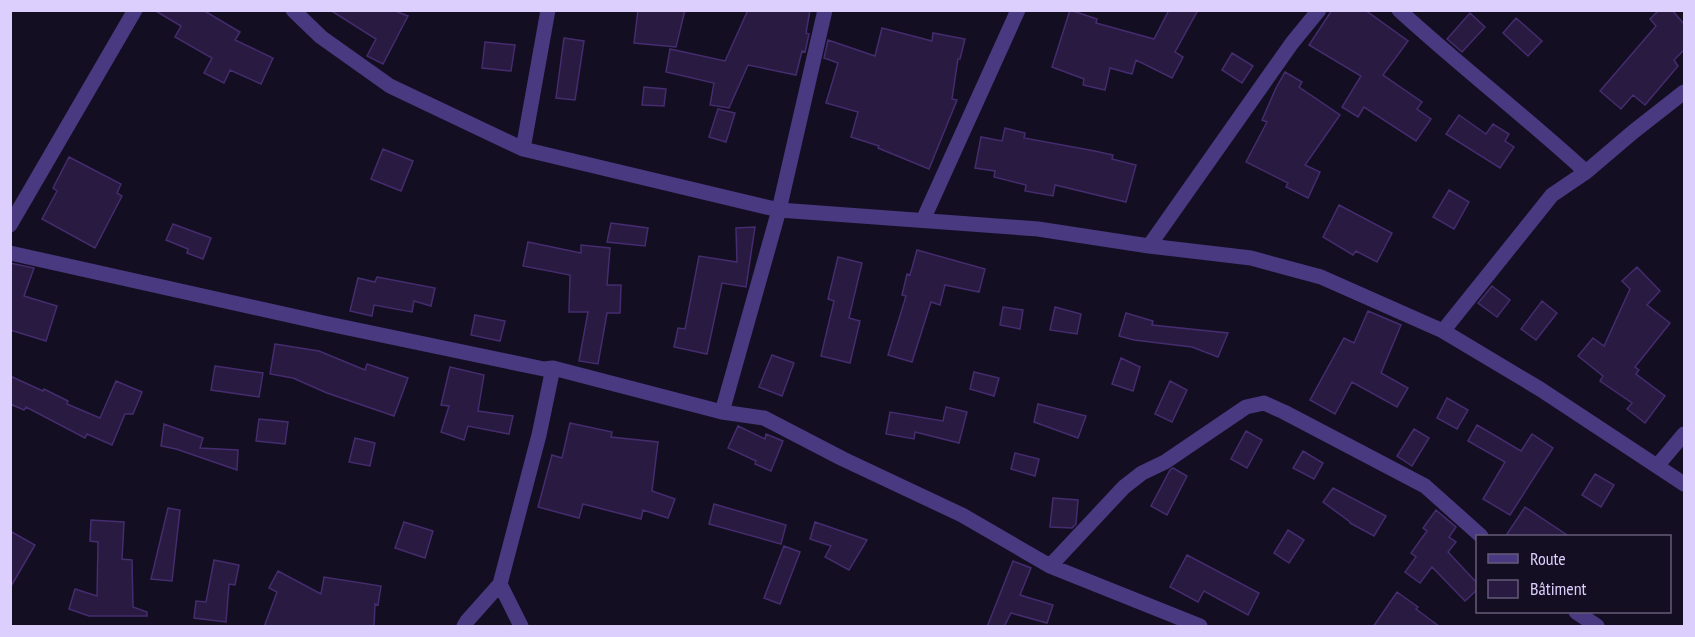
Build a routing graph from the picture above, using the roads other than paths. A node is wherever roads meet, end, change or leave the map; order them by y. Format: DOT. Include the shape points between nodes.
graph roads {
  1 [pos="135,10"];
  2 [pos="293,10"];
  3 [pos="548,10"];
  4 [pos="825,10"];
  5 [pos="1018,10"];
  6 [pos="1319,10"];
  7 [pos="1399,10"];
  8 [pos="1684,92"];
  9 [pos="523,149"];
  10 [pos="1586,172"];
  11 [pos="779,210"];
  12 [pos="923,220"];
  13 [pos="10,225"];
  14 [pos="1149,246"];
  15 [pos="10,253"];
  16 [pos="1443,331"];
  17 [pos="554,368"];
  18 [pos="722,412"];
  19 [pos="1684,434"];
  20 [pos="1657,466"];
  21 [pos="1684,484"];
  22 [pos="1479,535"];
  23 [pos="1050,566"];
  24 [pos="500,584"];
  25 [pos="1577,613"];
  26 [pos="464,627"];
  27 [pos="521,627"];
  28 [pos="1200,627"];
  29 [pos="1597,627"];
  1 -- 13 [label="street"];
  2 -- 9 [label="street" via="321,38 390,86"];
  3 -- 9 [label="street"];
  4 -- 11 [label="street"];
  5 -- 12 [label="street"];
  6 -- 14 [label="street"];
  7 -- 10 [label="street"];
  8 -- 10 [label="street"];
  9 -- 11 [label="street"];
  10 -- 16 [label="street" via="1552,195"];
  11 -- 12 [label="street"];
  11 -- 18 [label="street"];
  12 -- 14 [label="street" via="1038,229"];
  14 -- 16 [label="street" via="1251,258 1321,277"];
  15 -- 17 [label="street" via="324,323"];
  16 -- 20 [label="street"];
  17 -- 18 [label="street"];
  17 -- 24 [label="street"];
  18 -- 23 [label="street" via="764,418 962,515"];
  19 -- 20 [label="street"];
  20 -- 21 [label="street"];
  22 -- 23 [label="street" via="1425,486 1264,404 1246,407 1165,462 1142,473"];
  23 -- 28 [label="street"];
  24 -- 26 [label="street"];
  24 -- 27 [label="street"];
  25 -- 29 [label="street"];
}
